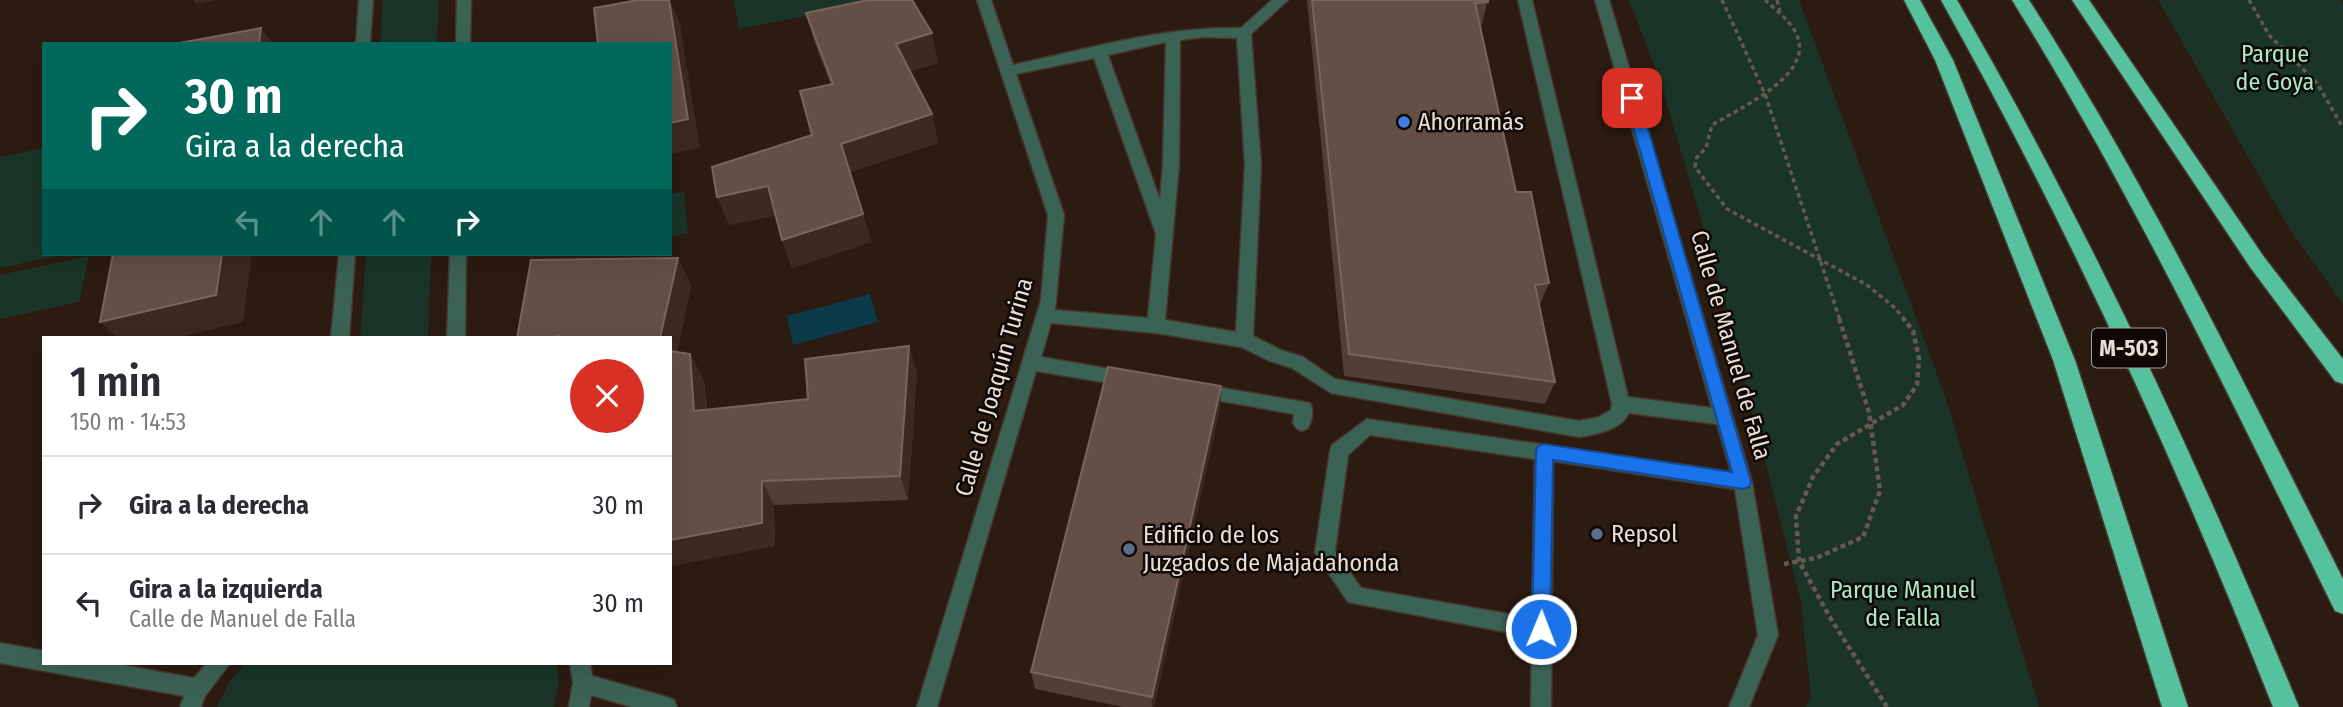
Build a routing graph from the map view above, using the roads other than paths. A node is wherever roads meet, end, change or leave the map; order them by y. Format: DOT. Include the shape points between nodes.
graph roads {
  1 [pos="366,0"];
  2 [pos="464,0"];
  3 [pos="984,0"];
  4 [pos="1281,0"];
  5 [pos="1525,0"];
  6 [pos="1602,0"];
  7 [pos="1912,0"];
  8 [pos="1950,0"];
  9 [pos="2020,0"];
  10 [pos="2080,0"];
  11 [pos="1244,33"];
  12 [pos="1173,36"];
  13 [pos="363,42"];
  14 [pos="463,42"];
  15 [pos="1099,51"];
  16 [pos="1008,71"];
  17 [pos="1165,236"];
  18 [pos="347,256"];
  19 [pos="458,256"];
  20 [pos="1044,316"];
  21 [pos="1156,326"];
  22 [pos="340,336"];
  23 [pos="456,336"];
  24 [pos="1244,340"];
  25 [pos="1030,363"];
  26 [pos="2343,374"];
  27 [pos="1149,382"];
  28 [pos="1175,387"];
  29 [pos="1621,404"];
  30 [pos="1724,417"];
  31 [pos="1302,423"];
  32 [pos="1544,452"];
  33 [pos="1743,482"];
  34 [pos="2343,603"];
  35 [pos="1541,629"];
  36 [pos="0,653"];
  37 [pos="42,661"];
  38 [pos="63,665"];
  39 [pos="218,665"];
  40 [pos="581,673"];
  41 [pos="194,698"];
  42 [pos="579,707"];
  43 [pos="667,707"];
  44 [pos="927,707"];
  45 [pos="1541,707"];
  46 [pos="1739,707"];
  47 [pos="2175,707"];
  48 [pos="2286,707"];
  1 -- 13 [label="street"];
  2 -- 14 [label="street"];
  3 -- 16 [label="street, Calle de Joaquín Turina"];
  4 -- 11 [label="street"];
  5 -- 29 [label="street"];
  6 -- 30 [label="street, Calle de Manuel de Falla"];
  7 -- 47 [label="highway" via="1944,60 2064,360"];
  8 -- 48 [label="highway, M-503" via="2099,282 2237,583"];
  9 -- 34 [label="highway, M-503" via="2069,77 2185,287"];
  10 -- 26 [label="highway" via="2257,262"];
  11 -- 12 [label="street"];
  11 -- 24 [label="street" via="1253,164"];
  12 -- 15 [label="street"];
  12 -- 17 [label="street"];
  15 -- 16 [label="street"];
  15 -- 17 [label="street"];
  16 -- 20 [label="street, Calle de Joaquín Turina" via="1056,215"];
  17 -- 21 [label="street"];
  18 -- 22 [label="street"];
  19 -- 23 [label="street"];
  20 -- 21 [label="street"];
  20 -- 25 [label="street, Calle de Joaquín Turina"];
  21 -- 24 [label="street"];
  24 -- 29 [label="street" via="1297,362 1331,386 1579,429 1615,418"];
  25 -- 27 [label="street"];
  25 -- 44 [label="street, Calle de Joaquín Turina"];
  28 -- 31 [label="street" via="1254,407 1304,408"];
  29 -- 30 [label="street"];
  30 -- 33 [label="street, Calle de Manuel de Falla"];
  32 -- 33 [label="street"];
  32 -- 35 [label="street"];
  32 -- 35 [label="street" via="1367,427 1339,451 1325,554 1354,596"];
  33 -- 46 [label="street, Calle de Manuel de Falla" via="1768,635"];
  35 -- 45 [label="street"];
  36 -- 37 [label="street"];
  38 -- 41 [label="street"];
  39 -- 41 [label="street"];
  40 -- 42 [label="street"];
  40 -- 43 [label="street"];
}
